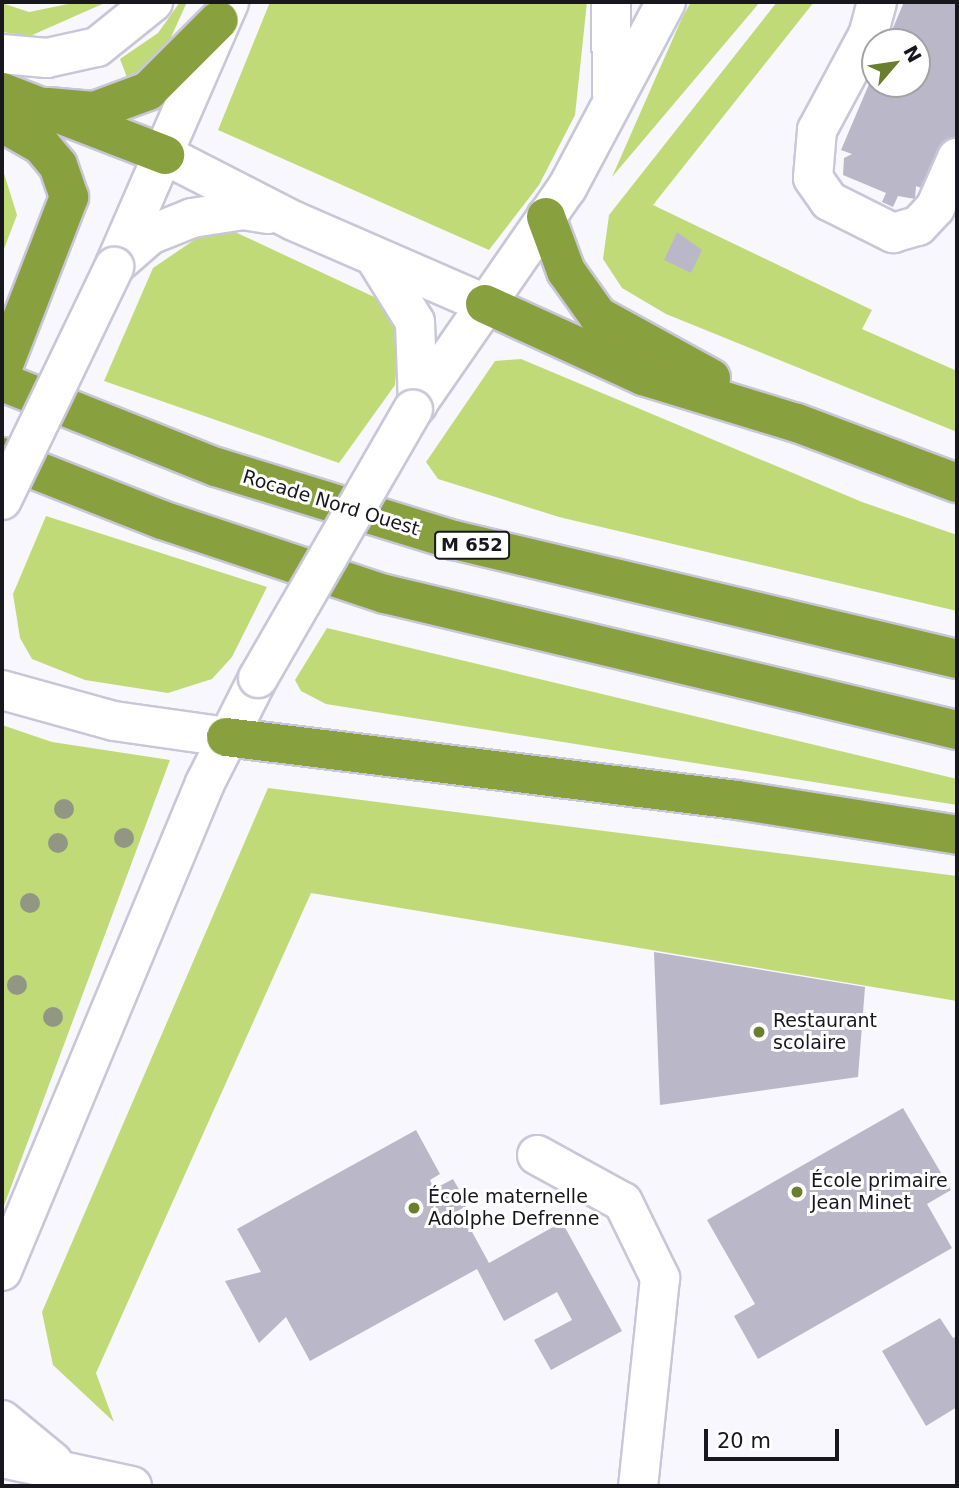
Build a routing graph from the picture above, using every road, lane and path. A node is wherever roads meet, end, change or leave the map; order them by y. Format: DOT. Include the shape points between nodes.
graph roads {
  1 [pos="153,2"];
  2 [pos="611,2"];
  3 [pos="666,2"];
  4 [pos="877,2"];
  5 [pos="224,11"];
  6 [pos="2,54"];
  7 [pos="2,92"];
  8 [pos="48,107"];
  9 [pos="608,110"];
  10 [pos="2,123"];
  11 [pos="165,155"];
  12 [pos="957,158"];
  13 [pos="546,217"];
  14 [pos="294,221"];
  15 [pos="376,259"];
  16 [pos="114,267"];
  17 [pos="485,304"];
  18 [pos="2,370"];
  19 [pos="2,382"];
  20 [pos="416,407"];
  21 [pos="797,423"];
  22 [pos="2,457"];
  23 [pos="957,483"];
  24 [pos="2,500"];
  25 [pos="957,659"];
  26 [pos="2,670"];
  27 [pos="19,696"];
  28 [pos="957,730"];
  29 [pos="226,737"];
  30 [pos="957,835"];
  31 [pos="537,1156"];
  32 [pos="2,1271"];
  33 [pos="2,1419"];
  34 [pos="2,1458"];
  35 [pos="63,1470"];
  36 [pos="132,1486"];
  37 [pos="638,1486"];
  1 -- 6 [label="street" via="97,47 47,58"];
  2 -- 9 [label="street" via="615,61"];
  3 -- 9 [label="street"];
  4 -- 12 [label="street" via="868,35 817,130 813,178 829,201 893,233 918,226 936,208"];
  5 -- 8 [label="highway" via="148,91 94,111"];
  5 -- 11 [label="street"];
  7 -- 8 [label="highway"];
  8 -- 11 [label="highway"];
  9 -- 13 [label="street"];
  10 -- 18 [label="highway" via="41,145 58,164 69,197 61,230"];
  11 -- 14 [label="street"];
  11 -- 16 [label="street"];
  13 -- 17 [label="street"];
  13 -- 21 [label="highway" via="566,271 598,316"];
  14 -- 15 [label="street"];
  14 -- 16 [label="street" via="243,210 192,218 150,235"];
  15 -- 17 [label="street"];
  15 -- 20 [label="street" via="415,322"];
  16 -- 24 [label="street, bridge"];
  17 -- 20 [label="street"];
  17 -- 21 [label="highway" via="643,376"];
  19 -- 25 [label="highway, Rocade Nord Ouest / M 652" via="216,467 454,540"];
  20 -- 29 [label="street, bridge"];
  21 -- 23 [label="highway"];
  22 -- 28 [label="highway" via="186,529 386,594"];
  26 -- 27 [label="street"];
  27 -- 29 [label="street"];
  29 -- 30 [label="highway" via="737,800"];
  29 -- 32 [label="street"];
  31 -- 37 [label="street" via="624,1202 660,1278"];
  33 -- 35 [label="street"];
  34 -- 35 [label="street"];
  35 -- 36 [label="street"];
}
